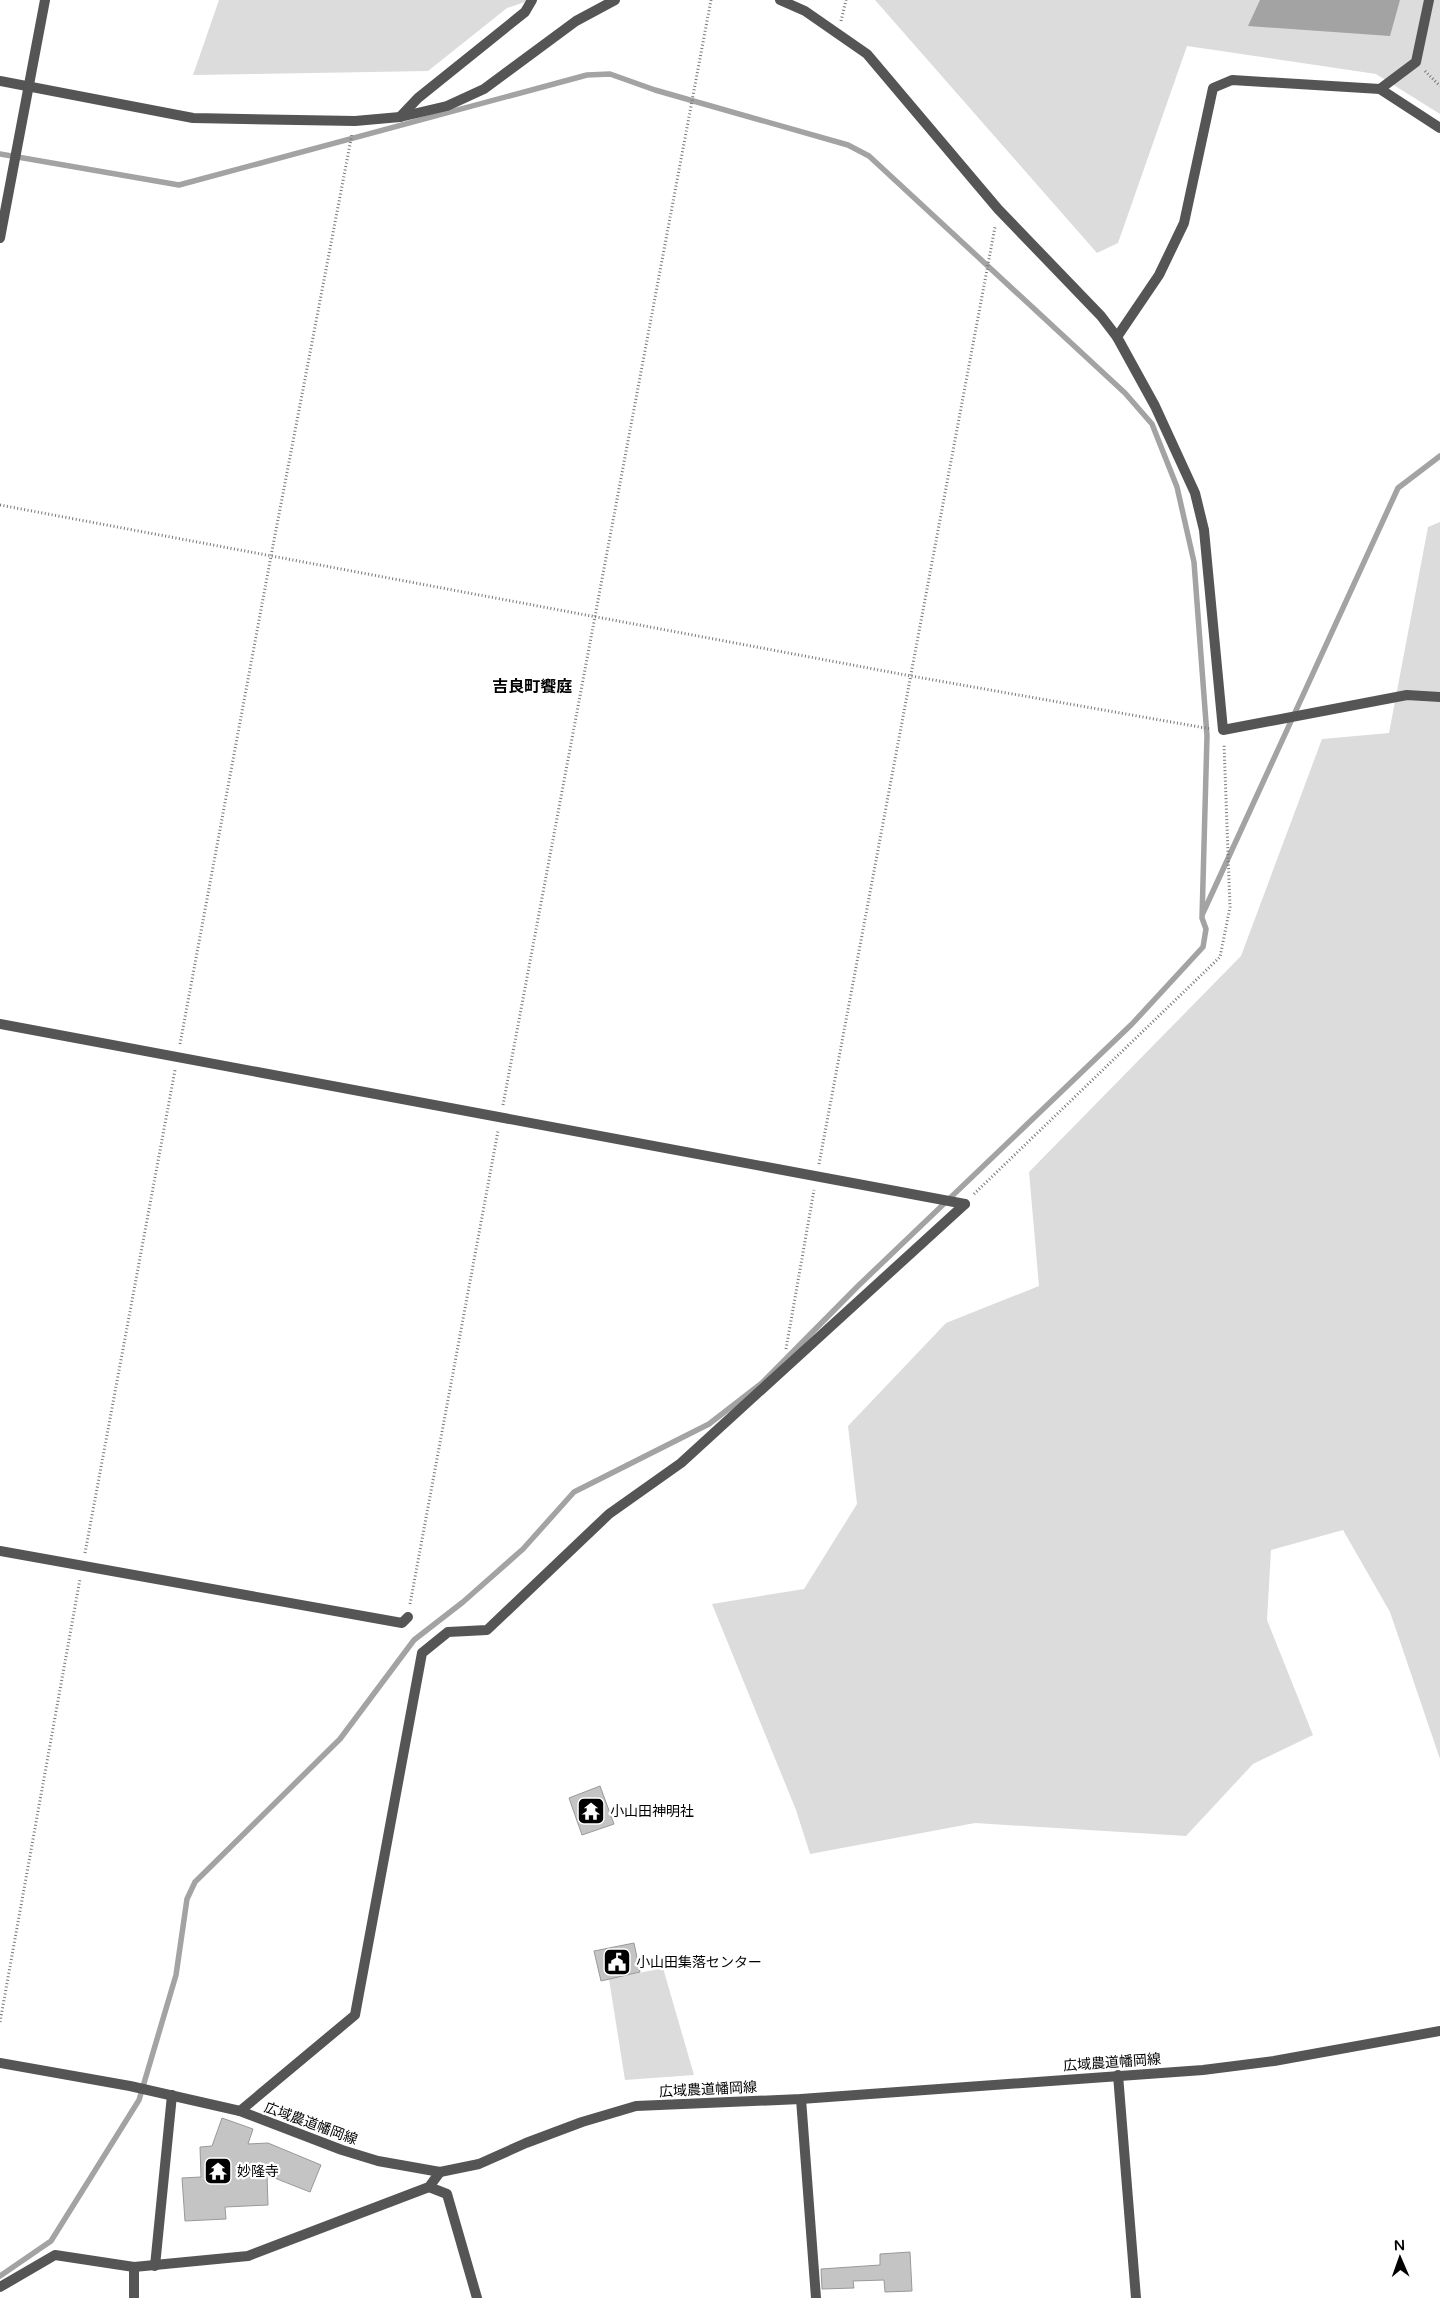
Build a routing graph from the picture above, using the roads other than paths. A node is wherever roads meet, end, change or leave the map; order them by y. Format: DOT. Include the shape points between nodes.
graph roads {
  1 [pos="45,0"];
  2 [pos="532,0"];
  3 [pos="615,0"];
  4 [pos="780,0"];
  5 [pos="1429,0"];
  6 [pos="0,81"];
  7 [pos="29,87"];
  8 [pos="1380,89"];
  9 [pos="400,118"];
  10 [pos="1440,128"];
  11 [pos="0,238"];
  12 [pos="1117,337"];
  13 [pos="1440,697"];
  14 [pos="0,1024"];
  15 [pos="0,1551"];
  16 [pos="408,1617"];
  17 [pos="1440,2031"];
  18 [pos="0,2063"];
  19 [pos="1118,2075"];
  20 [pos="172,2095"];
  21 [pos="801,2099"];
  22 [pos="240,2111"];
  23 [pos="440,2172"];
  24 [pos="430,2187"];
  25 [pos="155,2266"];
  26 [pos="134,2268"];
  27 [pos="0,2287"];
  28 [pos="134,2298"];
  29 [pos="477,2298"];
  30 [pos="816,2298"];
  31 [pos="1136,2298"];
  1 -- 7 [label="street"];
  2 -- 9 [label="street" via="525,12 418,98"];
  3 -- 9 [label="street" via="576,21 484,89 447,106"];
  4 -- 12 [label="street" via="805,11 867,54 998,209 1101,316"];
  5 -- 8 [label="street" via="1416,62"];
  6 -- 7 [label="street"];
  7 -- 9 [label="street" via="192,118 355,121"];
  7 -- 11 [label="street"];
  8 -- 10 [label="street"];
  8 -- 12 [label="street" via="1232,80 1213,88 1184,223 1159,275"];
  12 -- 13 [label="street" via="1154,406 1194,493 1202,520 1223,730 1406,694"];
  14 -- 22 [label="street" via="965,1204 681,1463 609,1514 487,1630 448,1632 422,1653 355,2015"];
  15 -- 16 [label="street" via="402,1623"];
  17 -- 19 [label="street, 広域農道幡岡線" via="1274,2061 1204,2070"];
  18 -- 20 [label="street, 広域農道幡岡線"];
  19 -- 21 [label="street, 広域農道幡岡線"];
  19 -- 31 [label="street"];
  20 -- 22 [label="street, 広域農道幡岡線"];
  20 -- 25 [label="street"];
  21 -- 23 [label="street, 広域農道幡岡線" via="636,2106 573,2126 479,2164"];
  21 -- 30 [label="street"];
  22 -- 23 [label="street, 広域農道幡岡線" via="378,2161"];
  23 -- 24 [label="street"];
  24 -- 25 [label="street" via="248,2256"];
  24 -- 29 [label="street" via="447,2194"];
  25 -- 26 [label="street"];
  26 -- 27 [label="street" via="55,2255"];
  26 -- 28 [label="street"];
}
